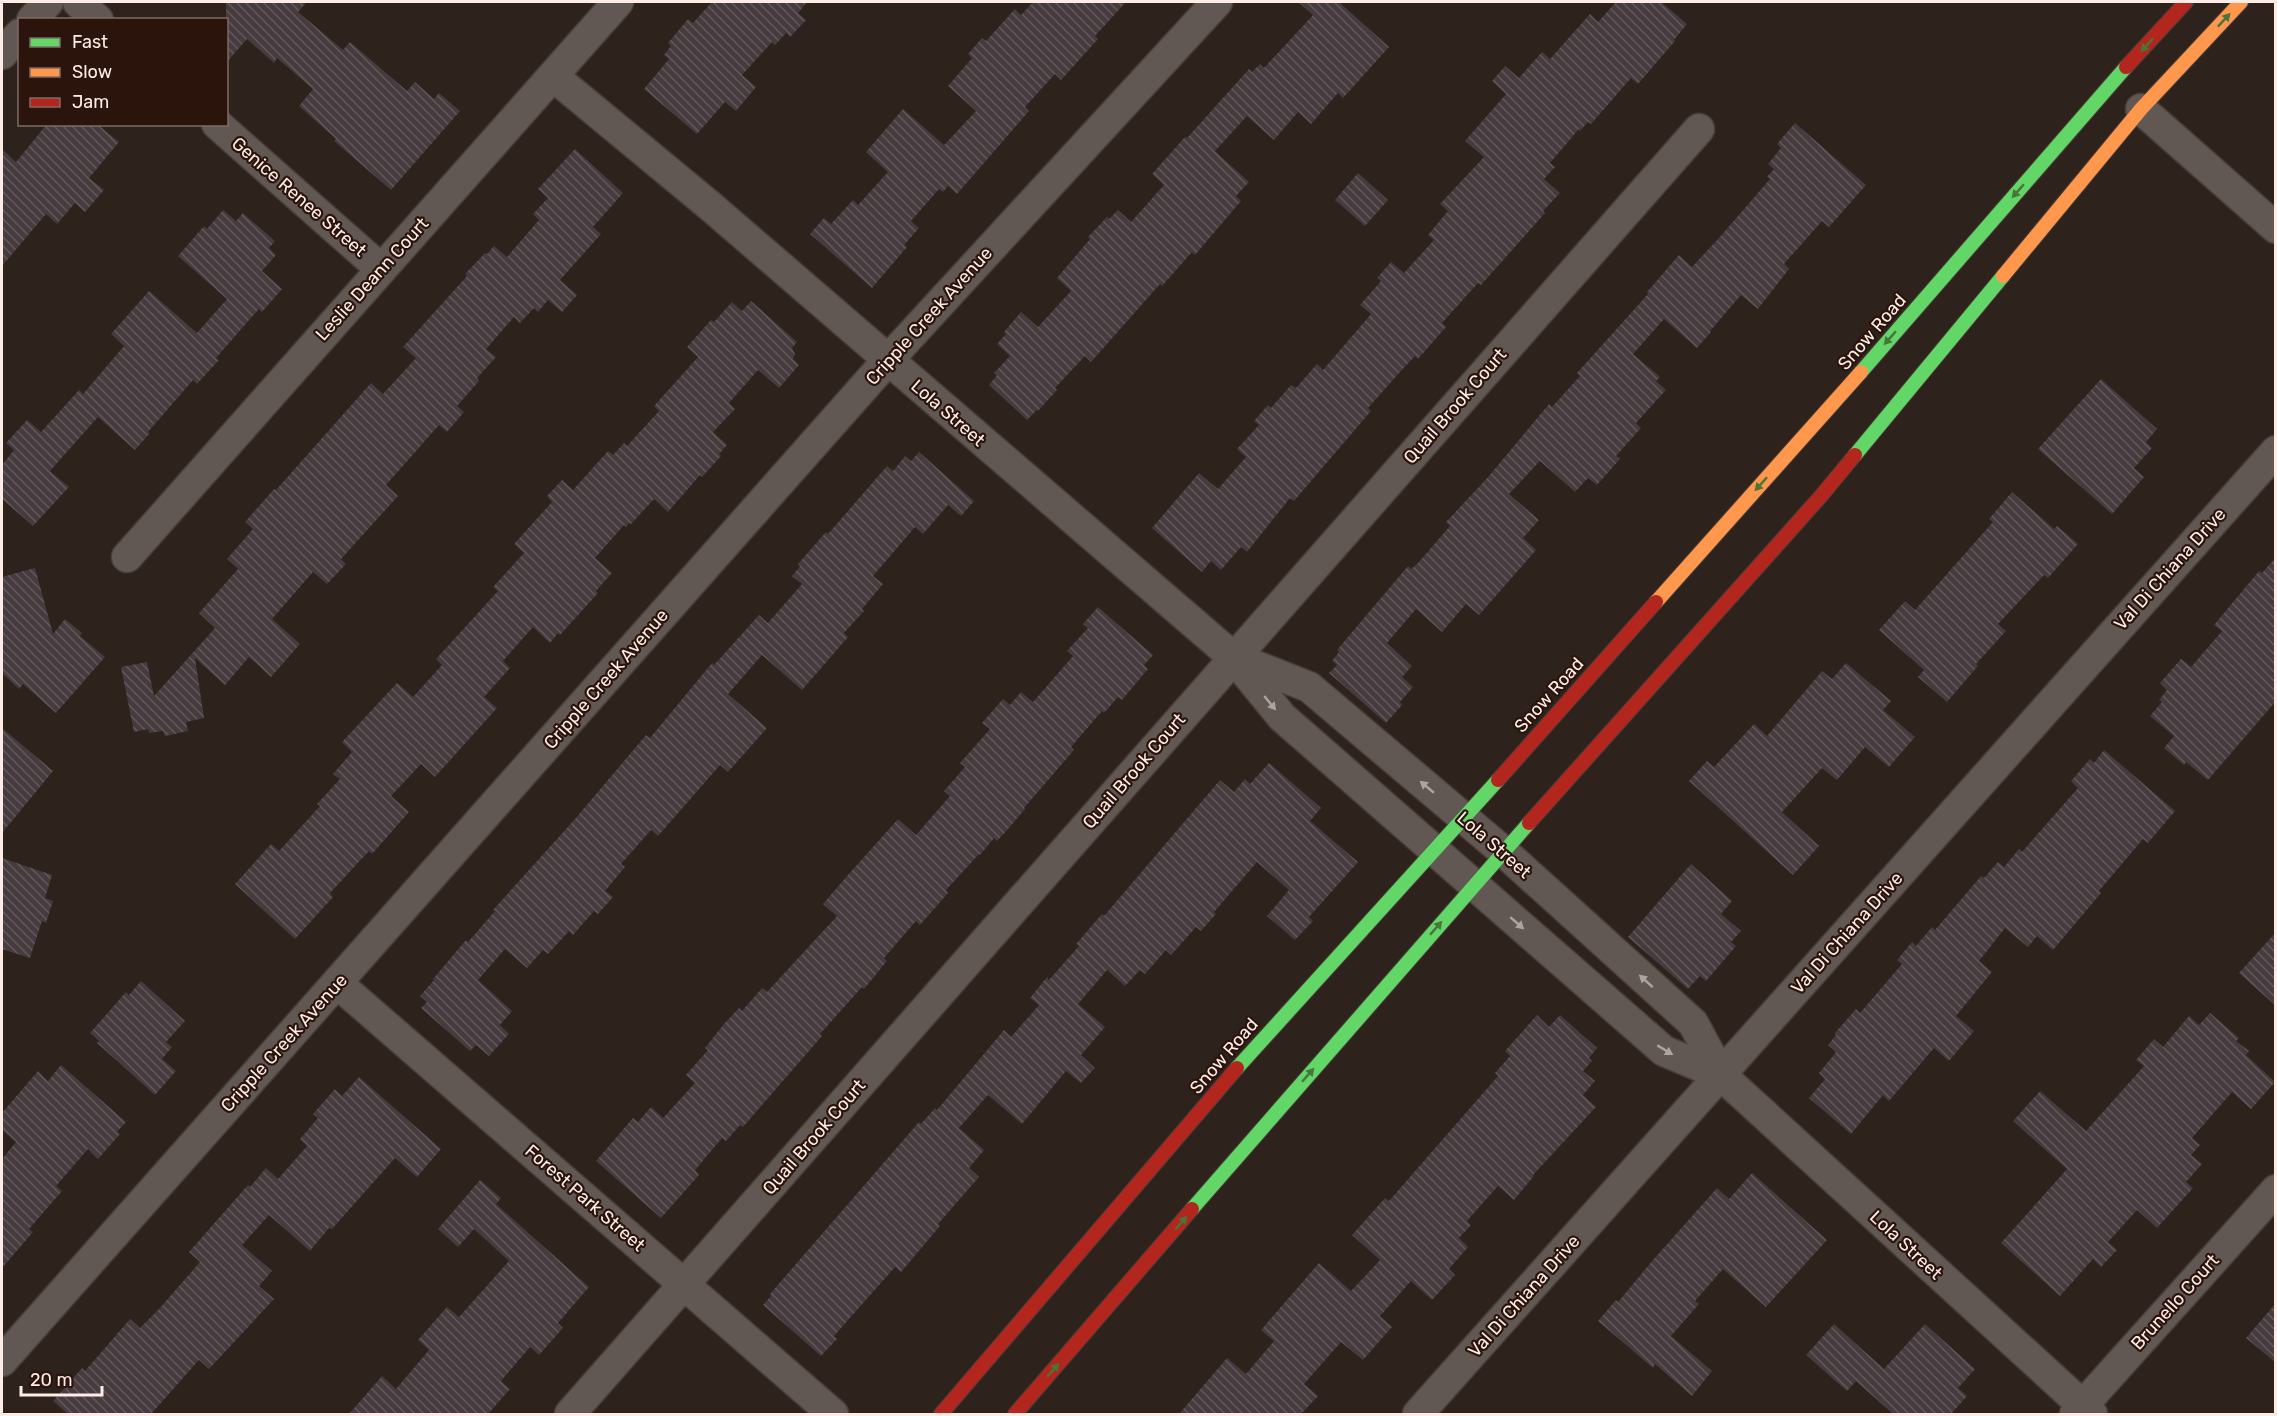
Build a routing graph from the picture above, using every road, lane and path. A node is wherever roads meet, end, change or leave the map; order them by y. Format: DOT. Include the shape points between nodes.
graph roads {
  1 [pos="48,2"];
  2 [pos="78,2"];
  3 [pos="618,2"];
  4 [pos="1217,2"];
  5 [pos="2186,2"];
  6 [pos="2241,2"];
  7 [pos="34,18"];
  8 [pos="96,18"];
  9 [pos="18,36"];
  10 [pos="2,54"];
  11 [pos="553,76"];
  12 [pos="2141,109"];
  13 [pos="219,126"];
  14 [pos="1700,129"];
  15 [pos="2276,228"];
  16 [pos="381,269"];
  17 [pos="887,361"];
  18 [pos="2276,450"];
  19 [pos="127,557"];
  20 [pos="1233,657"];
  21 [pos="1464,818"];
  22 [pos="1434,850"];
  23 [pos="1504,852"];
  24 [pos="1473,885"];
  25 [pos="337,984"];
  26 [pos="1721,1074"];
  27 [pos="2276,1190"];
  28 [pos="685,1285"];
  29 [pos="2,1361"];
  30 [pos="2083,1412"];
  31 [pos="570,1414"];
  32 [pos="833,1414"];
  33 [pos="940,1414"];
  34 [pos="1015,1414"];
  35 [pos="1418,1414"];
  1 -- 7 [label="street"];
  2 -- 8 [label="street"];
  3 -- 11 [label="street, Leslie Deann Court"];
  4 -- 17 [label="street, Cripple Creek Avenue"];
  5 -- 21 [label="main road, Snow Road, one-way"];
  12 -- 6 [label="main road, one-way"];
  9 -- 10 [label="street"];
  11 -- 16 [label="street, Leslie Deann Court"];
  11 -- 17 [label="street, Lola Street" via="709,205"];
  12 -- 15 [label="street"];
  12 -- 23 [label="main road" via="1821,496"];
  13 -- 16 [label="street, Genice Renee Street"];
  14 -- 20 [label="street, Quail Brook Court"];
  16 -- 19 [label="street, Leslie Deann Court"];
  17 -- 20 [label="street, Lola Street"];
  17 -- 25 [label="street, Cripple Creek Avenue"];
  18 -- 26 [label="street, Val Di Chiana Drive"];
  21 -- 20 [label="street, Lola Street, one-way" via="1309,687"];
  20 -- 22 [label="street, Lola Street, one-way" via="1282,717"];
  20 -- 28 [label="street, Quail Brook Court"];
  21 -- 22 [label="main road, Snow Road"];
  21 -- 23 [label="street, Lola Street"];
  22 -- 24 [label="street, Lola Street"];
  22 -- 33 [label="main road, Snow Road" via="1234,1071"];
  23 -- 24 [label="main road"];
  26 -- 23 [label="street, Lola Street, one-way" via="1693,1023"];
  24 -- 26 [label="street, Lola Street, one-way" via="1664,1051"];
  34 -- 24 [label="main road, one-way"];
  25 -- 28 [label="street, Forest Park Street"];
  25 -- 29 [label="street, Cripple Creek Avenue"];
  26 -- 30 [label="street, Lola Street"];
  26 -- 35 [label="street, Val Di Chiana Drive"];
  27 -- 30 [label="street, Brunello Court"];
  28 -- 31 [label="street, Quail Brook Court"];
  28 -- 32 [label="street, Forest Park Street"];
}
